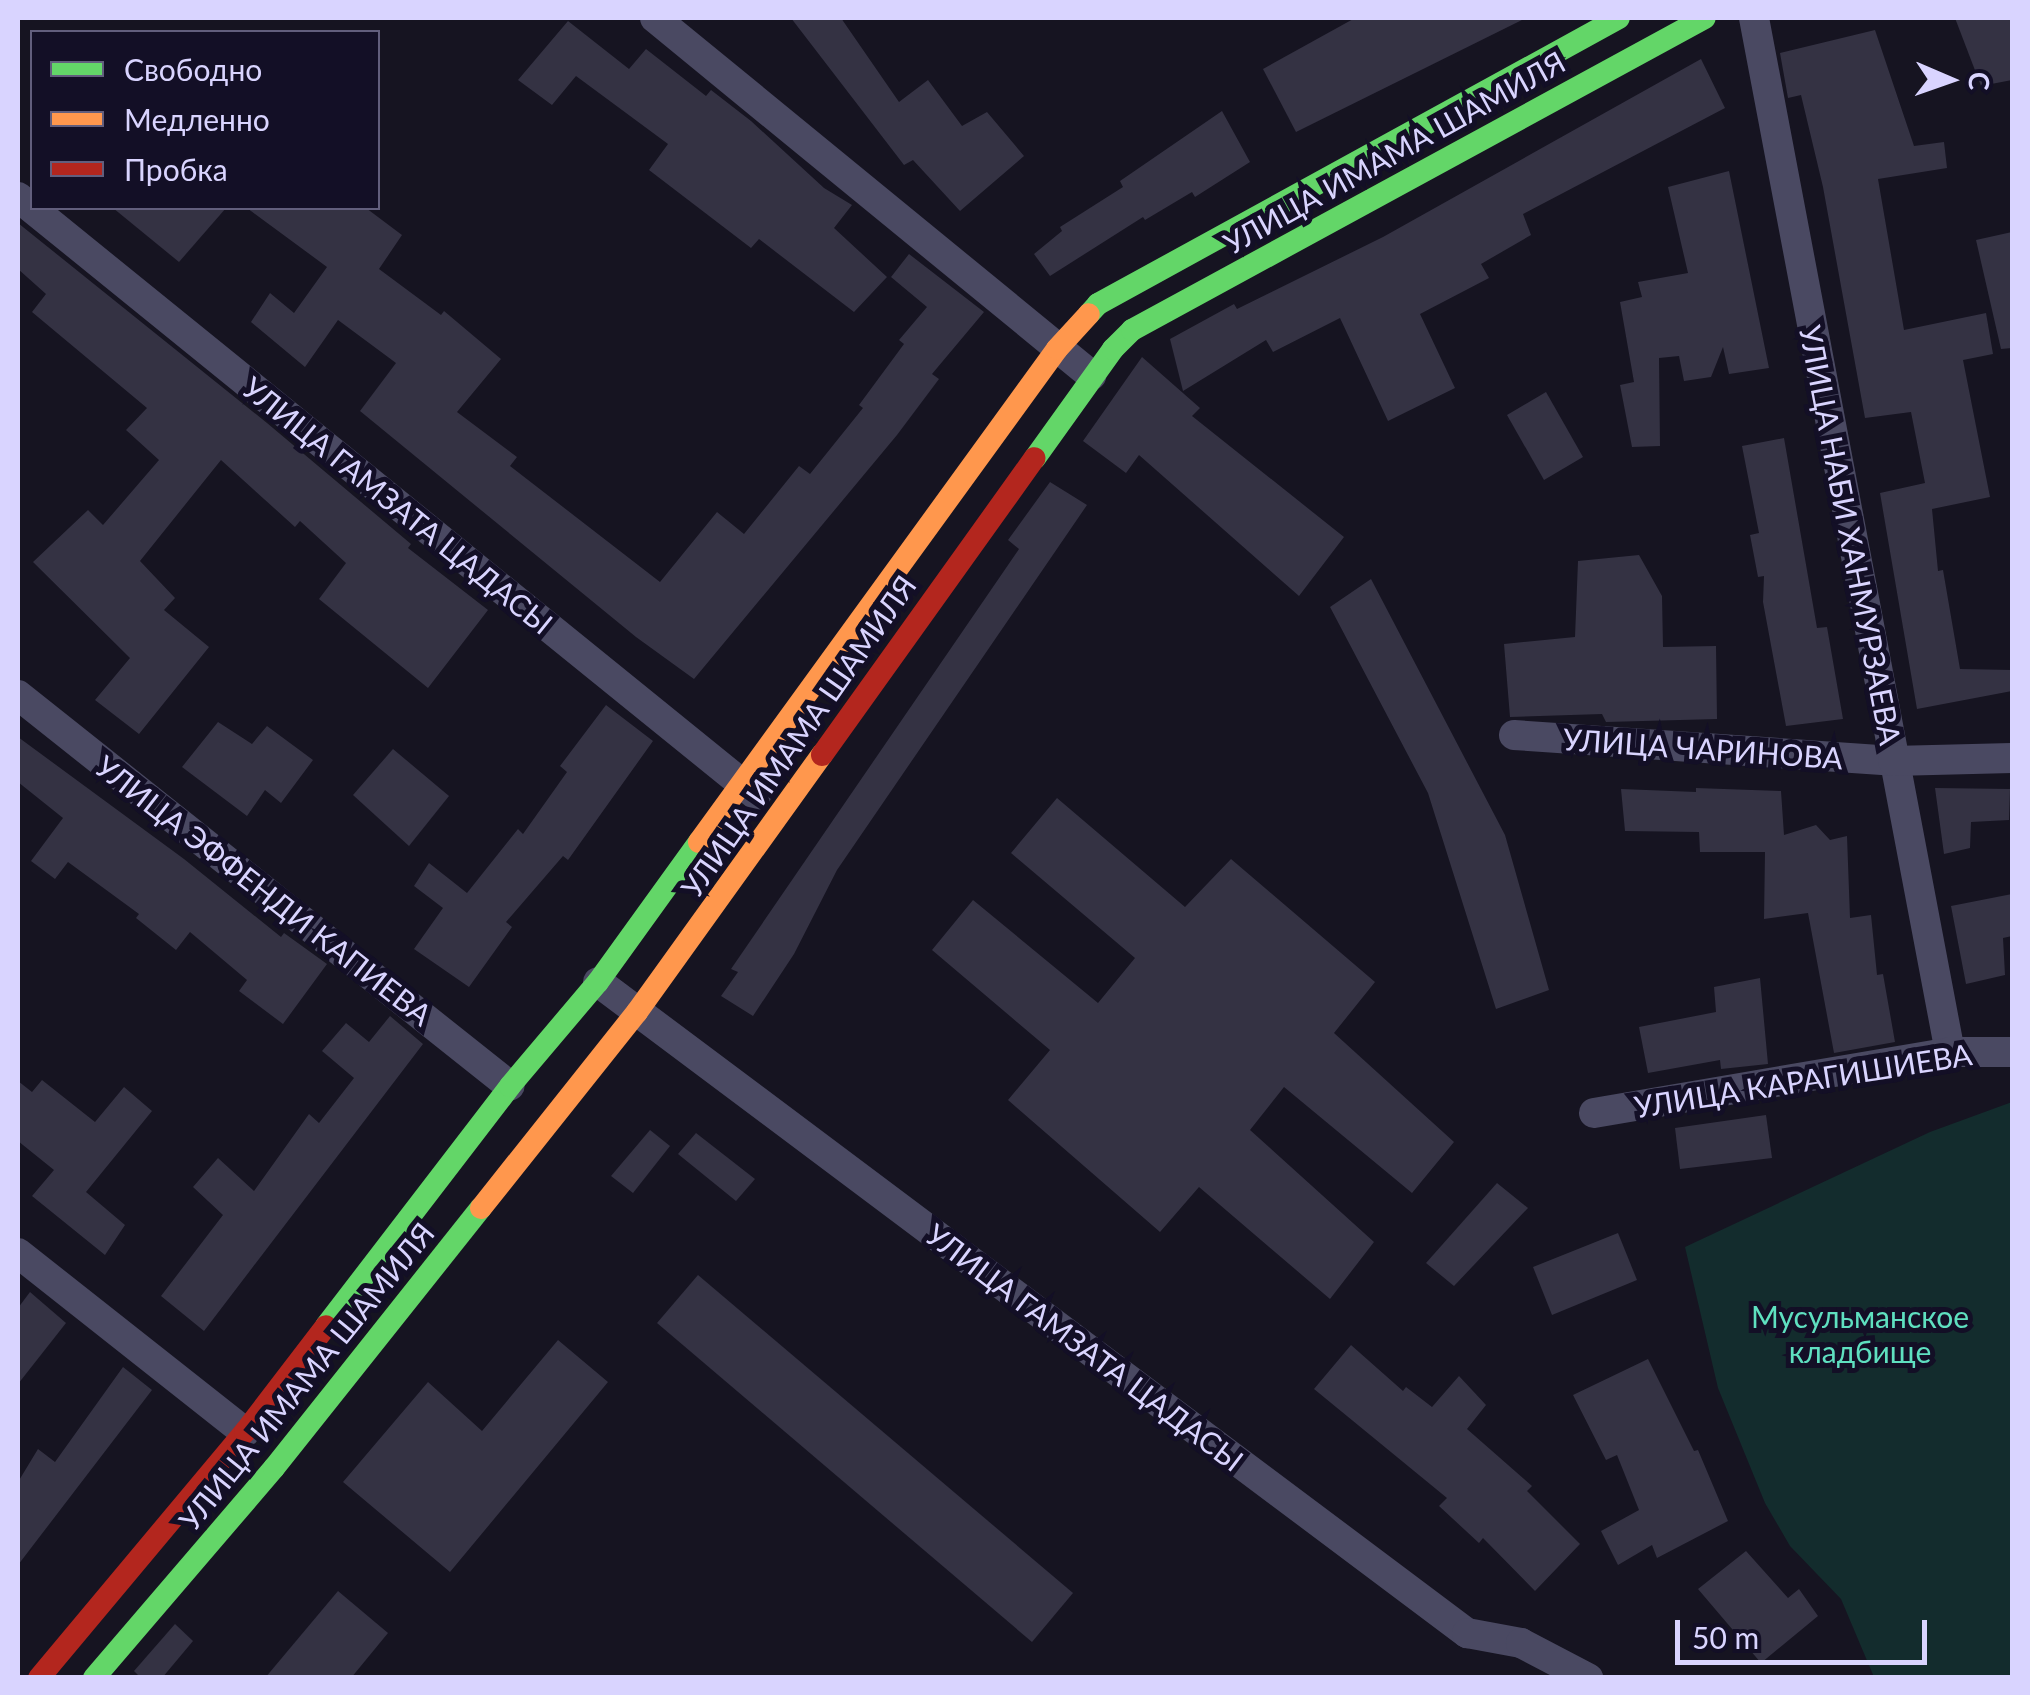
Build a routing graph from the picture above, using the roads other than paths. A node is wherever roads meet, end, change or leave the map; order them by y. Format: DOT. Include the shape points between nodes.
graph roads {
  1 [pos="655,18"];
  2 [pos="1620,18"];
  3 [pos="1705,18"];
  4 [pos="1754,18"];
  5 [pos="33,210"];
  6 [pos="1057,349"];
  7 [pos="1091,375"];
  8 [pos="18,694"];
  9 [pos="1514,734"];
  10 [pos="2012,758"];
  11 [pos="1893,760"];
  12 [pos="778,813"];
  13 [pos="598,982"];
  14 [pos="637,1012"];
  15 [pos="1950,1052"];
  16 [pos="2012,1052"];
  17 [pos="510,1086"];
  18 [pos="1594,1113"];
  19 [pos="18,1253"];
  20 [pos="245,1432"];
  21 [pos="40,1678"];
  22 [pos="94,1678"];
  23 [pos="1588,1678"];
  1 -- 6 [label="street"];
  2 -- 6 [label="main road, УЛИЦА ИМАМА ШАМИЛЯ" via="1098,304"];
  3 -- 7 [label="main road, УЛИЦА ИМАМА ШАМИЛЯ" via="1132,330"];
  4 -- 11 [label="street, УЛИЦА НАБИ ХАНМУРЗАЕВА"];
  5 -- 12 [label="street, УЛИЦА ГАМЗАТА ЦАДАСЫ"];
  6 -- 7 [label="street"];
  6 -- 13 [label="main road, УЛИЦА ИМАМА ШАМИЛЯ"];
  7 -- 12 [label="main road, УЛИЦА ИМАМА ШАМИЛЯ"];
  8 -- 17 [label="street, УЛИЦА ЭФФЕНДИ КАПИЕВА"];
  9 -- 11 [label="street, УЛИЦА ЧАРИНОВА"];
  10 -- 11 [label="street, УЛИЦА ЧАРИНОВА"];
  11 -- 15 [label="street, УЛИЦА НАБИ ХАНМУРЗАЕВА"];
  12 -- 14 [label="main road, УЛИЦА ИМАМА ШАМИЛЯ"];
  13 -- 14 [label="street, УЛИЦА ГАМЗАТА ЦАДАСЫ"];
  13 -- 17 [label="main road, УЛИЦА ИМАМА ШАМИЛЯ"];
  14 -- 22 [label="main road, УЛИЦА ИМАМА ШАМИЛЯ" via="274,1468"];
  14 -- 23 [label="street, УЛИЦА ГАМЗАТА ЦАДАСЫ" via="1467,1633 1521,1643"];
  15 -- 16 [label="street, УЛИЦА КАРАГИШИЕВА"];
  15 -- 18 [label="street, УЛИЦА КАРАГИШИЕВА"];
  17 -- 20 [label="main road, УЛИЦА ИМАМА ШАМИЛЯ"];
  19 -- 20 [label="street"];
  20 -- 21 [label="main road, УЛИЦА ИМАМА ШАМИЛЯ"];
}
